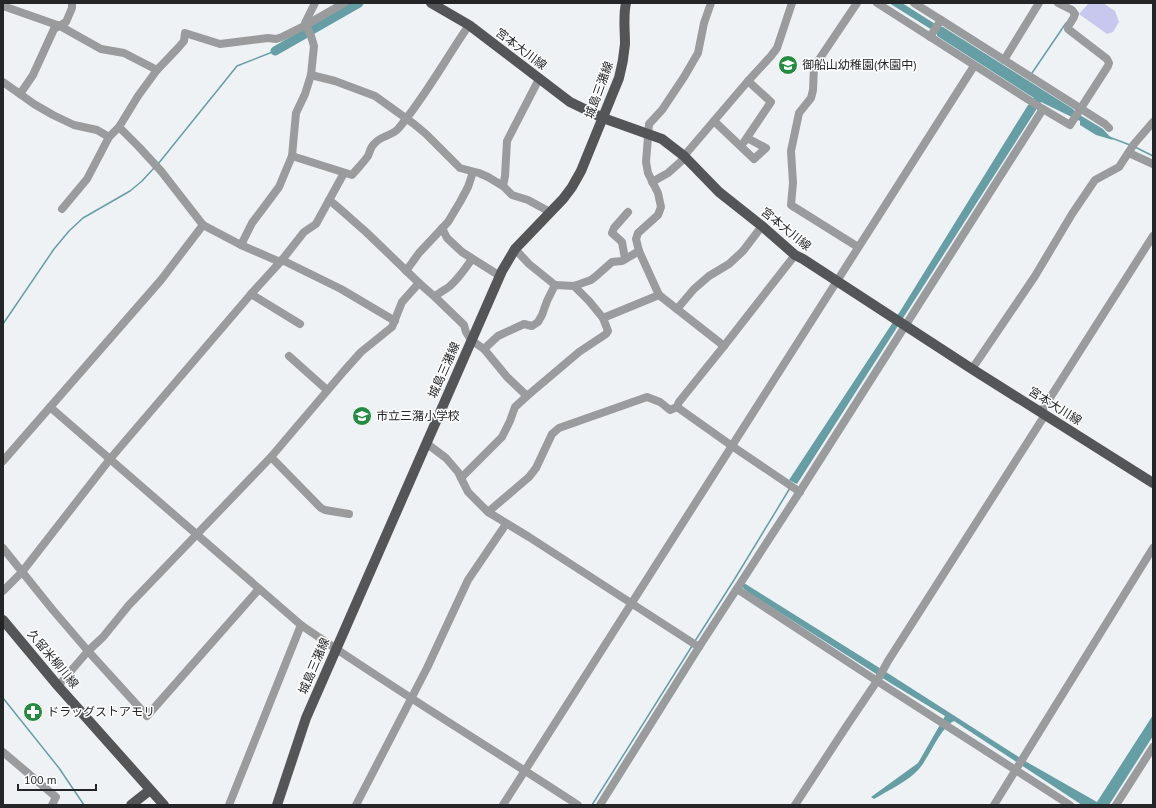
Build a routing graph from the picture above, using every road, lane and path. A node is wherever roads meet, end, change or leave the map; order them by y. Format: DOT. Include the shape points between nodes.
graph roads {
  1 [pos="72,3"];
  2 [pos="315,3"];
  3 [pos="344,3"];
  4 [pos="431,3"];
  5 [pos="626,3"];
  6 [pos="712,3"];
  7 [pos="792,3"];
  8 [pos="857,3"];
  9 [pos="878,3"];
  10 [pos="914,3"];
  11 [pos="1039,3"];
  12 [pos="1058,3"];
  13 [pos="3,6"];
  14 [pos="940,22"];
  15 [pos="306,25"];
  16 [pos="60,26"];
  17 [pos="469,26"];
  18 [pos="931,35"];
  19 [pos="1004,60"];
  20 [pos="974,66"];
  21 [pos="157,70"];
  22 [pos="311,75"];
  23 [pos="539,79"];
  24 [pos="748,81"];
  25 [pos="3,82"];
  26 [pos="20,94"];
  27 [pos="1041,108"];
  28 [pos="1080,110"];
  29 [pos="406,118"];
  30 [pos="603,118"];
  31 [pos="714,120"];
  32 [pos="1153,122"];
  33 [pos="119,127"];
  34 [pos="1108,128"];
  35 [pos="648,134"];
  36 [pos="109,138"];
  37 [pos="747,138"];
  38 [pos="740,146"];
  39 [pos="1131,149"];
  40 [pos="292,156"];
  41 [pos="685,156"];
  42 [pos="1153,164"];
  43 [pos="473,172"];
  44 [pos="344,173"];
  45 [pos="652,182"];
  46 [pos="503,186"];
  47 [pos="329,200"];
  48 [pos="62,209"];
  49 [pos="550,212"];
  50 [pos="628,212"];
  51 [pos="203,225"];
  52 [pos="762,226"];
  53 [pos="442,228"];
  54 [pos="1153,236"];
  55 [pos="241,245"];
  56 [pos="858,247"];
  57 [pos="515,249"];
  58 [pos="639,252"];
  59 [pos="795,255"];
  60 [pos="472,259"];
  61 [pos="625,259"];
  62 [pos="281,261"];
  63 [pos="406,271"];
  64 [pos="500,276"];
  65 [pos="837,282"];
  66 [pos="418,283"];
  67 [pos="555,285"];
  68 [pos="574,286"];
  69 [pos="251,294"];
  70 [pos="659,295"];
  71 [pos="435,297"];
  72 [pos="677,309"];
  73 [pos="603,318"];
  74 [pos="395,321"];
  75 [pos="300,324"];
  76 [pos="905,325"];
  77 [pos="471,340"];
  78 [pos="724,346"];
  79 [pos="484,349"];
  80 [pos="289,356"];
  81 [pos="972,369"];
  82 [pos="327,390"];
  83 [pos="527,396"];
  84 [pos="677,406"];
  85 [pos="50,407"];
  86 [pos="1043,414"];
  87 [pos="426,443"];
  88 [pos="732,446"];
  89 [pos="271,457"];
  90 [pos="110,458"];
  91 [pos="3,461"];
  92 [pos="461,478"];
  93 [pos="1153,483"];
  94 [pos="800,492"];
  95 [pos="488,512"];
  96 [pos="349,514"];
  97 [pos="506,524"];
  98 [pos="196,535"];
  99 [pos="3,548"];
  100 [pos="1153,548"];
  101 [pos="22,572"];
  102 [pos="740,585"];
  103 [pos="259,589"];
  104 [pos="3,591"];
  105 [pos="632,603"];
  106 [pos="3,620"];
  107 [pos="301,625"];
  108 [pos="699,647"];
  109 [pos="335,649"];
  110 [pos="88,651"];
  111 [pos="878,680"];
  112 [pos="58,686"];
  113 [pos="412,698"];
  114 [pos="1153,747"];
  115 [pos="3,752"];
  116 [pos="525,770"];
  117 [pos="1015,770"];
  118 [pos="150,790"];
  119 [pos="52,805"];
  120 [pos="132,805"];
  121 [pos="164,805"];
  122 [pos="229,805"];
  123 [pos="277,805"];
  124 [pos="356,805"];
  125 [pos="503,805"];
  126 [pos="578,805"];
  127 [pos="600,805"];
  128 [pos="795,805"];
  129 [pos="994,805"];
  130 [pos="1070,805"];
  131 [pos="1116,805"];
  1 -- 16 [label="street" via="68,19"];
  2 -- 15 [label="street"];
  3 -- 15 [label="street"];
  4 -- 17 [label="main road, 宮本大川線"];
  5 -- 30 [label="main road, 城島三潴線" via="623,64"];
  6 -- 35 [label="street" via="704,23 698,53 662,110 649,124"];
  7 -- 24 [label="street" via="777,48"];
  8 -- 56 [label="street" via="814,67 812,98 800,113 791,151 791,205"];
  9 -- 18 [label="street"];
  10 -- 14 [label="street"];
  11 -- 19 [label="street"];
  12 -- 28 [label="street" via="1075,14 1068,29 1109,63"];
  13 -- 16 [label="street"];
  14 -- 18 [label="street"];
  14 -- 19 [label="street"];
  15 -- 21 [label="street" via="276,39 220,44 185,33 184,41"];
  15 -- 22 [label="street" via="314,46"];
  16 -- 21 [label="street" via="101,49 124,54"];
  16 -- 26 [label="street" via="54,29 33,75"];
  17 -- 23 [label="main road, 宮本大川線"];
  17 -- 29 [label="street"];
  18 -- 20 [label="street"];
  19 -- 28 [label="street"];
  20 -- 27 [label="street"];
  20 -- 56 [label="street"];
  21 -- 33 [label="street"];
  22 -- 29 [label="street" via="376,96"];
  22 -- 40 [label="street" via="296,113"];
  23 -- 30 [label="main road, 宮本大川線" via="570,102"];
  23 -- 46 [label="street" via="507,141"];
  24 -- 31 [label="street"];
  24 -- 37 [label="street" via="770,102"];
  25 -- 26 [label="street"];
  26 -- 36 [label="street" via="65,121 97,130"];
  27 -- 28 [label="street" via="1070,125"];
  27 -- 76 [label="street"];
  28 -- 34 [label="street"];
  29 -- 43 [label="street" via="460,168"];
  29 -- 44 [label="street" via="397,130 374,143 369,155 352,175"];
  30 -- 35 [label="main road, 宮本大川線"];
  30 -- 49 [label="main road, 城島三潴線" via="572,187"];
  31 -- 38 [label="street"];
  31 -- 41 [label="street"];
  32 -- 39 [label="street"];
  33 -- 36 [label="street"];
  33 -- 51 [label="street" via="140,146"];
  35 -- 41 [label="main road, 宮本大川線" via="662,139"];
  35 -- 45 [label="street" via="646,162"];
  36 -- 48 [label="street" via="87,179"];
  37 -- 38 [label="street"];
  37 -- 38 [label="street" via="766,148 754,160"];
  39 -- 42 [label="street"];
  39 -- 81 [label="street" via="1120,167 1095,180 1035,276"];
  40 -- 44 [label="street"];
  40 -- 55 [label="street" via="279,187 252,223"];
  41 -- 45 [label="street" via="668,173"];
  41 -- 52 [label="main road, 宮本大川線" via="719,192"];
  43 -- 46 [label="street"];
  43 -- 53 [label="street" via="460,202"];
  44 -- 47 [label="street"];
  45 -- 58 [label="street" via="658,193 661,208 658,215 638,233 636,239"];
  46 -- 49 [label="street" via="512,195"];
  47 -- 62 [label="street" via="316,224 304,232"];
  47 -- 63 [label="street"];
  49 -- 57 [label="main road, 城島三潴線"];
  50 -- 61 [label="street" via="612,233 622,242"];
  51 -- 55 [label="street"];
  51 -- 85 [label="street" via="160,280"];
  52 -- 59 [label="main road, 宮本大川線"];
  52 -- 72 [label="street" via="743,251 694,289"];
  53 -- 60 [label="street" via="447,238"];
  53 -- 63 [label="street"];
  54 -- 86 [label="street"];
  55 -- 62 [label="street"];
  56 -- 65 [label="street"];
  57 -- 64 [label="main road, 城島三潴線"];
  57 -- 67 [label="street"];
  58 -- 61 [label="street"];
  58 -- 70 [label="street"];
  59 -- 65 [label="main road, 宮本大川線"];
  59 -- 78 [label="street"];
  60 -- 64 [label="street"];
  60 -- 71 [label="street" via="457,279"];
  61 -- 68 [label="street" via="612,262 595,277"];
  62 -- 69 [label="street"];
  62 -- 74 [label="street" via="341,289"];
  63 -- 66 [label="street"];
  64 -- 77 [label="main road, 城島三潴線"];
  65 -- 76 [label="main road, 宮本大川線"];
  65 -- 88 [label="street"];
  66 -- 71 [label="street"];
  66 -- 74 [label="street" via="402,302"];
  67 -- 68 [label="street"];
  67 -- 79 [label="street" via="538,322 532,326 524,324 498,336"];
  68 -- 73 [label="street"];
  69 -- 75 [label="street"];
  69 -- 90 [label="street"];
  70 -- 72 [label="street"];
  70 -- 73 [label="street"];
  71 -- 77 [label="street" via="464,325"];
  72 -- 78 [label="street"];
  73 -- 83 [label="street" via="608,331 606,334"];
  74 -- 82 [label="street" via="392,327 361,352"];
  76 -- 81 [label="main road, 宮本大川線"];
  76 -- 94 [label="street"];
  77 -- 79 [label="street"];
  77 -- 87 [label="main road, 城島三潴線"];
  78 -- 84 [label="street"];
  79 -- 83 [label="street"];
  80 -- 82 [label="street"];
  81 -- 86 [label="main road, 宮本大川線"];
  82 -- 89 [label="street"];
  83 -- 92 [label="street" via="515,407 502,438"];
  84 -- 88 [label="street"];
  84 -- 95 [label="street" via="670,410 660,402 647,397 559,428 552,434 530,477"];
  85 -- 90 [label="street"];
  85 -- 91 [label="street"];
  86 -- 93 [label="main road, 宮本大川線"];
  86 -- 111 [label="street"];
  87 -- 92 [label="street" via="446,458"];
  87 -- 109 [label="main road, 城島三潴線"];
  88 -- 94 [label="street"];
  88 -- 105 [label="street"];
  89 -- 96 [label="street" via="321,508"];
  89 -- 98 [label="street"];
  90 -- 98 [label="street"];
  90 -- 101 [label="street"];
  92 -- 95 [label="street" via="468,492"];
  94 -- 102 [label="street"];
  95 -- 97 [label="street"];
  97 -- 105 [label="street"];
  97 -- 113 [label="street" via="468,580"];
  98 -- 103 [label="street"];
  98 -- 110 [label="street"];
  99 -- 101 [label="street"];
  100 -- 117 [label="street"];
  101 -- 104 [label="street"];
  101 -- 110 [label="street"];
  102 -- 108 [label="street"];
  102 -- 111 [label="street"];
  103 -- 107 [label="street"];
  103 -- 110 [label="street" via="147,716"];
  105 -- 108 [label="street"];
  105 -- 116 [label="street"];
  106 -- 112 [label="main road, 久留米柳川線"];
  107 -- 109 [label="street"];
  107 -- 122 [label="street"];
  108 -- 127 [label="street"];
  109 -- 113 [label="street"];
  109 -- 123 [label="main road, 城島三潴線" via="306,718"];
  110 -- 112 [label="street"];
  111 -- 117 [label="street"];
  111 -- 128 [label="street"];
  112 -- 118 [label="main road, 久留米柳川線"];
  113 -- 116 [label="street"];
  113 -- 124 [label="street"];
  114 -- 131 [label="street"];
  115 -- 119 [label="street" via="56,797"];
  116 -- 125 [label="street"];
  116 -- 126 [label="street"];
  117 -- 129 [label="street"];
  117 -- 130 [label="street"];
  118 -- 120 [label="main road"];
  118 -- 121 [label="main road, 久留米柳川線"];
}
